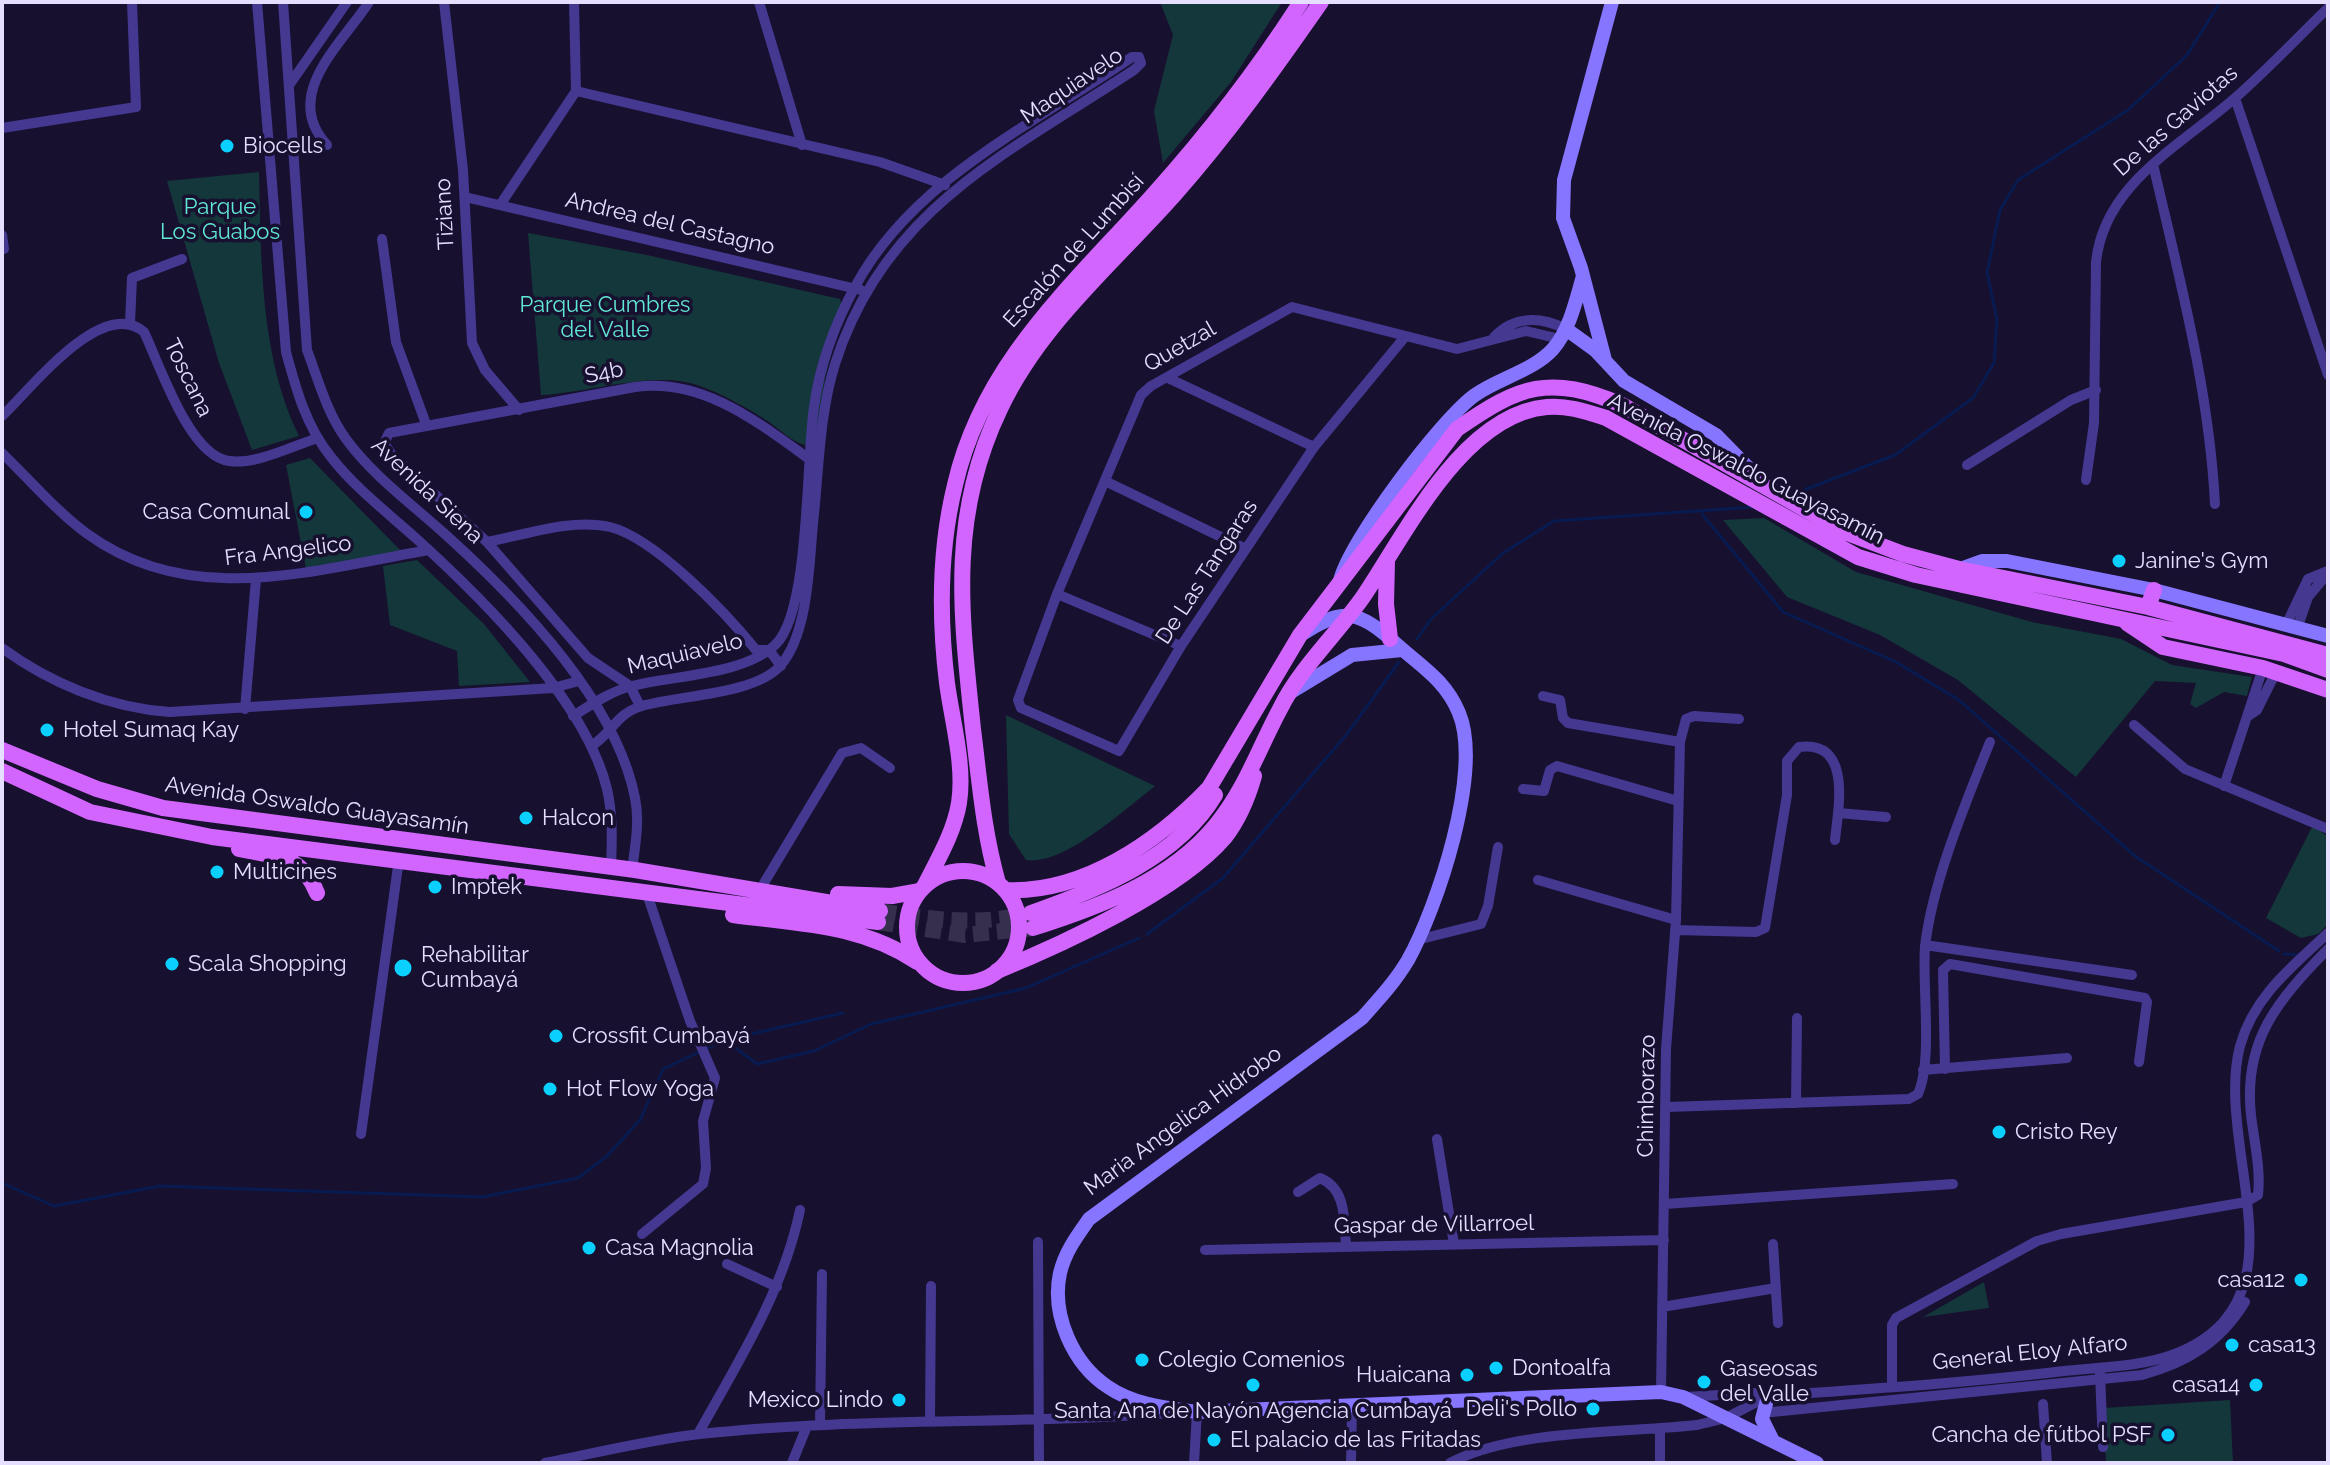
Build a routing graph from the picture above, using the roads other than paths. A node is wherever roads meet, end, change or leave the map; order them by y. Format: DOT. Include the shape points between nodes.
graph roads {
  1 [pos="132,2"];
  2 [pos="257,2"];
  3 [pos="283,2"];
  4 [pos="347,2"];
  5 [pos="369,2"];
  6 [pos="444,2"];
  7 [pos="574,2"];
  8 [pos="759,2"];
  9 [pos="1301,2"];
  10 [pos="1321,2"];
  11 [pos="1612,2"];
  12 [pos="2328,8"];
  13 [pos="290,84"];
  14 [pos="576,91"];
  15 [pos="2235,98"];
  16 [pos="2,128"];
  17 [pos="327,145"];
  18 [pos="802,145"];
  19 [pos="2153,164"];
  20 [pos="947,186"];
  21 [pos="465,197"];
  22 [pos="500,205"];
  23 [pos="2,235"];
  24 [pos="382,239"];
  25 [pos="4,249"];
  26 [pos="182,259"];
  27 [pos="1583,276"];
  28 [pos="854,288"];
  29 [pos="866,291"];
  30 [pos="130,323"];
  31 [pos="1563,334"];
  32 [pos="1404,338"];
  33 [pos="1605,360"];
  34 [pos="2328,375"];
  35 [pos="1168,378"];
  36 [pos="2096,390"];
  37 [pos="519,410"];
  38 [pos="2,416"];
  39 [pos="426,424"];
  40 [pos="318,438"];
  41 [pos="1314,447"];
  42 [pos="2,453"];
  43 [pos="814,463"];
  44 [pos="1967,465"];
  45 [pos="2086,480"];
  46 [pos="1105,481"];
  47 [pos="1777,499"];
  48 [pos="2215,504"];
  49 [pos="487,542"];
  50 [pos="1246,549"];
  51 [pos="429,550"];
  52 [pos="1387,559"];
  53 [pos="1959,569"];
  54 [pos="2328,572"];
  55 [pos="256,579"];
  56 [pos="1339,586"];
  57 [pos="2154,590"];
  58 [pos="1057,594"];
  59 [pos="2148,607"];
  60 [pos="1350,613"];
  61 [pos="2122,619"];
  62 [pos="2292,624"];
  63 [pos="1300,635"];
  64 [pos="2328,636"];
  65 [pos="1181,646"];
  66 [pos="1399,647"];
  67 [pos="2,648"];
  68 [pos="769,650"];
  69 [pos="754,655"];
  70 [pos="2328,655"];
  71 [pos="781,666"];
  72 [pos="2270,670"];
  73 [pos="2328,670"];
  74 [pos="762,678"];
  75 [pos="579,681"];
  76 [pos="630,686"];
  77 [pos="553,688"];
  78 [pos="2328,690"];
  79 [pos="1288,695"];
  80 [pos="1543,696"];
  81 [pos="593,703"];
  82 [pos="640,706"];
  83 [pos="1021,708"];
  84 [pos="245,709"];
  85 [pos="573,716"];
  86 [pos="1739,719"];
  87 [pos="2134,725"];
  88 [pos="608,728"];
  89 [pos="1680,742"];
  90 [pos="1990,742"];
  91 [pos="1236,745"];
  92 [pos="591,746"];
  93 [pos="2,750"];
  94 [pos="1260,755"];
  95 [pos="890,768"];
  96 [pos="2,771"];
  97 [pos="2224,786"];
  98 [pos="1523,789"];
  99 [pos="1678,801"];
  100 [pos="1838,813"];
  101 [pos="1886,817"];
  102 [pos="2328,829"];
  103 [pos="212,837"];
  104 [pos="1835,840"];
  105 [pos="1498,847"];
  106 [pos="399,859"];
  107 [pos="611,868"];
  108 [pos="634,870"];
  109 [pos="1538,880"];
  110 [pos="764,883"];
  111 [pos="606,887"];
  112 [pos="1001,887"];
  113 [pos="922,889"];
  114 [pos="317,893"];
  115 [pos="648,897"];
  116 [pos="1675,925"];
  117 [pos="2328,933"];
  118 [pos="1417,940"];
  119 [pos="1925,945"];
  120 [pos="2328,949"];
  121 [pos="920,964"];
  122 [pos="997,971"];
  123 [pos="2132,975"];
  124 [pos="1797,1018"];
  125 [pos="2067,1058"];
  126 [pos="2139,1062"];
  127 [pos="1945,1069"];
  128 [pos="1923,1070"];
  129 [pos="1796,1103"];
  130 [pos="1667,1107"];
  131 [pos="361,1134"];
  132 [pos="1437,1139"];
  133 [pos="1953,1184"];
  134 [pos="1298,1192"];
  135 [pos="2246,1202"];
  136 [pos="1665,1204"];
  137 [pos="800,1210"];
  138 [pos="642,1234"];
  139 [pos="1664,1240"];
  140 [pos="1038,1242"];
  141 [pos="1454,1244"];
  142 [pos="1773,1244"];
  143 [pos="1346,1246"];
  144 [pos="1205,1250"];
  145 [pos="727,1264"];
  146 [pos="822,1274"];
  147 [pos="931,1286"];
  148 [pos="777,1287"];
  149 [pos="1776,1288"];
  150 [pos="2245,1302"];
  151 [pos="1662,1307"];
  152 [pos="1778,1323"];
  153 [pos="2100,1367"];
  154 [pos="2100,1379"];
  155 [pos="1892,1387"];
  156 [pos="1661,1392"];
  157 [pos="1768,1396"];
  158 [pos="1683,1397"];
  159 [pos="2043,1404"];
  160 [pos="1352,1406"];
  161 [pos="1194,1412"];
  162 [pos="1762,1413"];
  163 [pos="1726,1418"];
  164 [pos="1037,1421"];
  165 [pos="930,1422"];
  166 [pos="820,1425"];
  167 [pos="807,1426"];
  168 [pos="1660,1428"];
  169 [pos="698,1434"];
  170 [pos="1773,1439"];
  171 [pos="2103,1447"];
  172 [pos="545,1463"];
  173 [pos="792,1463"];
  174 [pos="1039,1463"];
  175 [pos="1194,1463"];
  176 [pos="1351,1463"];
  177 [pos="1450,1463"];
  178 [pos="1660,1463"];
  179 [pos="1817,1463"];
  180 [pos="2047,1463"];
  1 -- 16 [label="street" via="136,107"];
  2 -- 40 [label="street, Avenida Siena" via="286,352 300,402"];
  3 -- 13 [label="street, Avenida Siena"];
  4 -- 13 [label="street"];
  5 -- 17 [label="street" via="313,86 309,118"];
  6 -- 21 [label="street, Tiziano"];
  7 -- 14 [label="street"];
  8 -- 18 [label="street"];
  9 -- 113 [label="main road, Escalón de Lumbisí" via="1155,194 1036,321 981,409 955,484 942,575 941,630 959,800 948,837"];
  10 -- 112 [label="main road, Escalón de Lumbisí" via="1261,89 1176,194 1067,307 1000,408 977,467 963,542 961,626 981,816"];
  11 -- 27 [label="street" via="1562,191 1563,218"];
  12 -- 15 [label="street, De las Gaviotas"];
  13 -- 75 [label="street, Avenida Siena" via="307,350 335,420 368,465 494,581"];
  14 -- 18 [label="street"];
  14 -- 22 [label="street"];
  15 -- 19 [label="street, De las Gaviotas"];
  15 -- 34 [label="street"];
  18 -- 20 [label="street" via="880,162"];
  19 -- 36 [label="street, De las Gaviotas" via="2116,202 2098,239"];
  19 -- 48 [label="street" via="2195,347"];
  20 -- 20 [label="street, Maquiavelo" via="1140,66 1140,58 1132,57"];
  20 -- 28 [label="street, Maquiavelo" via="893,236"];
  20 -- 29 [label="street, Maquiavelo"];
  21 -- 22 [label="street, Andrea del Castagno"];
  21 -- 37 [label="street, Tiziano" via="472,343 485,370"];
  22 -- 28 [label="street, Andrea del Castagno"];
  23 -- 25 [label="street"];
  24 -- 39 [label="street" via="396,342"];
  26 -- 30 [label="street" via="132,278"];
  27 -- 31 [label="street"];
  27 -- 33 [label="street"];
  28 -- 29 [label="street, Andrea del Castagno"];
  28 -- 43 [label="street, Maquiavelo" via="825,358 814,407"];
  29 -- 43 [label="street, Maquiavelo" via="835,364"];
  30 -- 38 [label="street" via="95,329"];
  30 -- 40 [label="street, Toscana" via="144,332 195,439 213,456 230,462 251,459"];
  31 -- 32 [label="street, Quetzal" via="1545,321 1518,321 1494,337 1457,349"];
  31 -- 33 [label="street"];
  31 -- 56 [label="street" via="1538,362 1459,408 1355,544"];
  32 -- 35 [label="street, Quetzal" via="1292,307"];
  32 -- 41 [label="street, De Las Tangaras"];
  33 -- 47 [label="street" via="1624,381 1716,435"];
  35 -- 41 [label="street"];
  35 -- 46 [label="street, Quetzal" via="1141,395"];
  36 -- 44 [label="street"];
  36 -- 45 [label="street, De las Gaviotas"];
  37 -- 39 [label="street, S4b"];
  37 -- 43 [label="street, S4b" via="665,384 733,409"];
  39 -- 49 [label="street, S4b" via="393,431 384,443"];
  40 -- 51 [label="street, Avenida Siena" via="348,477"];
  41 -- 50 [label="street, De Las Tangaras"];
  42 -- 55 [label="street, Fra Angelico" via="85,532 125,557 200,578"];
  43 -- 68 [label="street, Maquiavelo" via="792,616 785,634"];
  43 -- 71 [label="street, Maquiavelo" via="801,621"];
  46 -- 50 [label="street"];
  46 -- 58 [label="street, Quetzal"];
  47 -- 52 [label="main road, Avenida Oswaldo Guayasamín" via="1755,500 1606,418 1548,406 1523,412 1472,444"];
  47 -- 53 [label="main road, Avenida Oswaldo Guayasamín" via="1845,532"];
  47 -- 56 [label="main road, Avenida Oswaldo Guayasamín" via="1622,405 1586,390 1538,388 1488,408 1457,429"];
  47 -- 61 [label="main road, Avenida Oswaldo Guayasamín" via="1858,557 1916,575"];
  49 -- 69 [label="street" via="575,525 608,526 635,536 664,557"];
  49 -- 76 [label="street" via="588,658"];
  50 -- 65 [label="street, De Las Tangaras"];
  51 -- 55 [label="street, Fra Angelico"];
  51 -- 77 [label="street, Avenida Siena" via="494,614"];
  52 -- 60 [label="main road, Avenida Oswaldo Guayasamín"];
  52 -- 66 [label="main road" via="1386,604"];
  53 -- 57 [label="street" via="1982,561 2007,561"];
  53 -- 59 [label="main road, Avenida Oswaldo Guayasamín"];
  54 -- 62 [label="street" via="2308,579"];
  55 -- 84 [label="street"];
  56 -- 63 [label="main road, Avenida Oswaldo Guayasamín"];
  57 -- 59 [label="main road"];
  57 -- 62 [label="street"];
  58 -- 65 [label="street"];
  58 -- 83 [label="street, Quetzal" via="1018,700"];
  59 -- 70 [label="main road, Avenida Oswaldo Guayasamín"];
  60 -- 63 [label="street" via="1326,618"];
  60 -- 66 [label="street, Maria Angelica Hidrobo"];
  60 -- 79 [label="main road, Avenida Oswaldo Guayasamín"];
  61 -- 72 [label="main road" via="2163,647"];
  61 -- 73 [label="main road, Avenida Oswaldo Guayasamín" via="2284,654"];
  62 -- 64 [label="street"];
  63 -- 91 [label="main road, Avenida Oswaldo Guayasamín"];
  65 -- 83 [label="street, De Las Tangaras" via="1119,751"];
  66 -- 79 [label="street" via="1352,655"];
  66 -- 118 [label="street, Maria Angelica Hidrobo" via="1439,678 1465,733 1464,783 1441,884"];
  67 -- 84 [label="street" via="72,689 144,710"];
  68 -- 69 [label="street, Maquiavelo"];
  68 -- 71 [label="street"];
  69 -- 74 [label="street"];
  69 -- 76 [label="street, Maquiavelo"];
  71 -- 74 [label="street, Maquiavelo"];
  72 -- 78 [label="main road"];
  72 -- 97 [label="street"];
  74 -- 82 [label="street, Maquiavelo"];
  75 -- 77 [label="street"];
  75 -- 81 [label="street, Avenida Siena"];
  76 -- 81 [label="street, Maquiavelo"];
  76 -- 82 [label="street"];
  77 -- 84 [label="street"];
  77 -- 85 [label="street, Avenida Siena"];
  79 -- 94 [label="main road, Avenida Oswaldo Guayasamín"];
  80 -- 89 [label="street" via="1560,700 1568,723"];
  81 -- 85 [label="street, Maquiavelo"];
  81 -- 88 [label="street, Avenida Siena"];
  82 -- 88 [label="street, Maquiavelo"];
  85 -- 92 [label="street, Avenida Siena"];
  86 -- 89 [label="street" via="1686,719"];
  87 -- 97 [label="street" via="2182,767"];
  88 -- 92 [label="street, Maquiavelo"];
  88 -- 108 [label="street, Avenida Siena" via="636,800"];
  89 -- 99 [label="street, Chimborazo"];
  90 -- 119 [label="street" via="1964,805"];
  91 -- 94 [label="main road, Avenida Oswaldo Guayasamín" via="1214,798 1177,838 1129,872 1032,920 1121,896 1187,854 1215,826"];
  91 -- 112 [label="main road, Avenida Oswaldo Guayasamín" via="1209,788 1150,840 1063,884 1028,891"];
  92 -- 107 [label="street, Avenida Siena" via="611,811"];
  93 -- 107 [label="main road, Avenida Oswaldo Guayasamín" via="97,789 163,808"];
  94 -- 122 [label="main road, Avenida Oswaldo Guayasamín" via="1248,799 1225,836 1196,864 1046,951"];
  95 -- 110 [label="street" via="861,748 842,753"];
  96 -- 103 [label="main road, Avenida Oswaldo Guayasamín" via="90,812"];
  97 -- 102 [label="street"];
  98 -- 99 [label="street" via="1544,791 1550,770 1557,766"];
  99 -- 116 [label="street, Chimborazo"];
  100 -- 101 [label="street"];
  100 -- 104 [label="street"];
  100 -- 116 [label="street" via="1841,778 1831,761 1806,746 1792,751 1765,928 1756,932"];
  103 -- 106 [label="main road, Avenida Oswaldo Guayasamín"];
  103 -- 114 [label="main road" via="289,859 301,866"];
  105 -- 118 [label="street" via="1481,924"];
  106 -- 111 [label="main road, Avenida Oswaldo Guayasamín"];
  106 -- 131 [label="street"];
  107 -- 108 [label="main road, Avenida Oswaldo Guayasamín"];
  108 -- 110 [label="main road, Avenida Oswaldo Guayasamín"];
  108 -- 111 [label="main road, Avenida Oswaldo Guayasamín" via="879,917"];
  109 -- 116 [label="street"];
  110 -- 113 [label="main road, Avenida Oswaldo Guayasamín" via="857,896"];
  111 -- 115 [label="main road, Avenida Oswaldo Guayasamín"];
  112 -- 113 [label="main road" via="984,875 960,872 937,877"];
  112 -- 122 [label="main road" via="1015,905 1019,923 1010,958"];
  113 -- 121 [label="main road" via="911,905 907,936"];
  115 -- 121 [label="main road, Avenida Oswaldo Guayasamín" via="697,910 852,930"];
  115 -- 138 [label="street" via="715,1078 703,1121 703,1184"];
  116 -- 130 [label="street, Chimborazo"];
  117 -- 135 [label="street, General Eloy Alfaro" via="2271,987 2252,1015 2241,1045 2235,1100"];
  118 -- 161 [label="street, Maria Angelica Hidrobo" via="1391,987 1362,1018 1114,1197 1069,1247 1057,1297 1073,1348 1088,1371 1131,1399"];
  119 -- 123 [label="street"];
  119 -- 128 [label="street"];
  120 -- 135 [label="street" via="2284,998 2256,1043 2249,1089 2260,1185 2258,1195"];
  121 -- 122 [label="main road" via="957,983 971,983"];
  124 -- 129 [label="street"];
  125 -- 127 [label="street"];
  126 -- 127 [label="street" via="2145,998 1950,964 1943,970"];
  127 -- 128 [label="street"];
  128 -- 129 [label="street" via="1918,1094 1909,1099"];
  129 -- 130 [label="street"];
  130 -- 136 [label="street, Chimborazo"];
  132 -- 141 [label="street"];
  133 -- 136 [label="street"];
  134 -- 143 [label="street" via="1320,1178 1332,1183 1343,1209"];
  135 -- 153 [label="street, General Eloy Alfaro" via="2250,1265 2238,1300 2218,1326 2156,1359"];
  135 -- 155 [label="street" via="2061,1234 2015,1252 1896,1318"];
  136 -- 139 [label="street, Chimborazo"];
  137 -- 148 [label="street"];
  139 -- 141 [label="street, Gaspar de Villarroel"];
  139 -- 151 [label="street, Chimborazo"];
  140 -- 164 [label="street"];
  141 -- 143 [label="street, Gaspar de Villarroel"];
  142 -- 149 [label="street"];
  143 -- 144 [label="street, Gaspar de Villarroel"];
  145 -- 148 [label="street"];
  146 -- 166 [label="street"];
  147 -- 165 [label="street"];
  148 -- 169 [label="street"];
  149 -- 151 [label="street"];
  149 -- 152 [label="street"];
  150 -- 154 [label="street" via="2220,1336 2182,1361 2142,1375"];
  151 -- 156 [label="street, Chimborazo"];
  153 -- 154 [label="street"];
  153 -- 155 [label="street, General Eloy Alfaro"];
  154 -- 162 [label="street"];
  154 -- 171 [label="street"];
  155 -- 157 [label="street, General Eloy Alfaro"];
  156 -- 158 [label="street, Maria Angelica Hidrobo"];
  156 -- 160 [label="street, Maria Angelica Hidrobo"];
  157 -- 158 [label="street, General Eloy Alfaro"];
  157 -- 162 [label="street"];
  157 -- 163 [label="street, General Eloy Alfaro"];
  158 -- 163 [label="street, Maria Angelica Hidrobo"];
  159 -- 180 [label="street"];
  160 -- 161 [label="street, Maria Angelica Hidrobo"];
  160 -- 176 [label="street"];
  161 -- 164 [label="street"];
  161 -- 175 [label="street"];
  162 -- 170 [label="street"];
  163 -- 168 [label="street, General Eloy Alfaro"];
  163 -- 170 [label="street, Maria Angelica Hidrobo"];
  164 -- 165 [label="street"];
  164 -- 174 [label="street"];
  165 -- 166 [label="street"];
  166 -- 167 [label="street"];
  167 -- 169 [label="street"];
  167 -- 173 [label="street"];
  168 -- 177 [label="street, General Eloy Alfaro" via="1517,1442"];
  168 -- 178 [label="street"];
  169 -- 172 [label="street"];
  170 -- 179 [label="street, Maria Angelica Hidrobo"];
}
